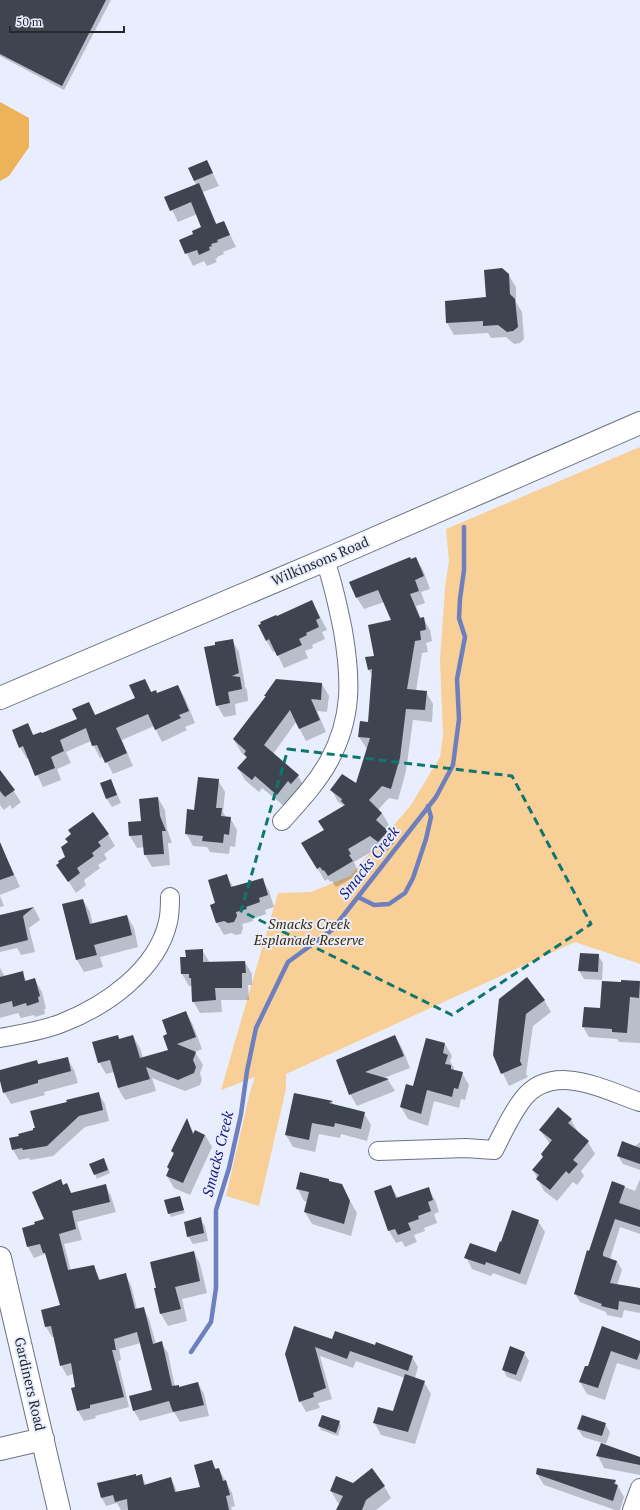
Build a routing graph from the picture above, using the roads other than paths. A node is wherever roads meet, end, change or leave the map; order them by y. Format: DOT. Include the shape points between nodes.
graph roads {
  1 [pos="640,423"];
  2 [pos="325,560"];
  3 [pos="0,698"];
  4 [pos="282,821"];
  5 [pos="170,897"];
  6 [pos="0,1038"];
  7 [pos="640,1102"];
  8 [pos="378,1151"];
  9 [pos="0,1258"];
  10 [pos="43,1439"];
  11 [pos="0,1449"];
  12 [pos="640,1488"];
  13 [pos="60,1510"];
  14 [pos="632,1510"];
  1 -- 2 [label="street, Wilkinsons Road"];
  2 -- 3 [label="street, Wilkinsons Road"];
  2 -- 4 [label="street" via="337,598 348,658 348,711 338,744 329,762"];
  5 -- 6 [label="street" via="168,921 161,941 144,967 129,983 105,1001 61,1024"];
  7 -- 8 [label="street" via="585,1083 571,1080 547,1082 534,1088 524,1098 494,1150 466,1148"];
  9 -- 10 [label="street, Gardiners Road"];
  10 -- 11 [label="street"];
  10 -- 13 [label="street, Gardiners Road"];
  12 -- 14 [label="street"];
}
